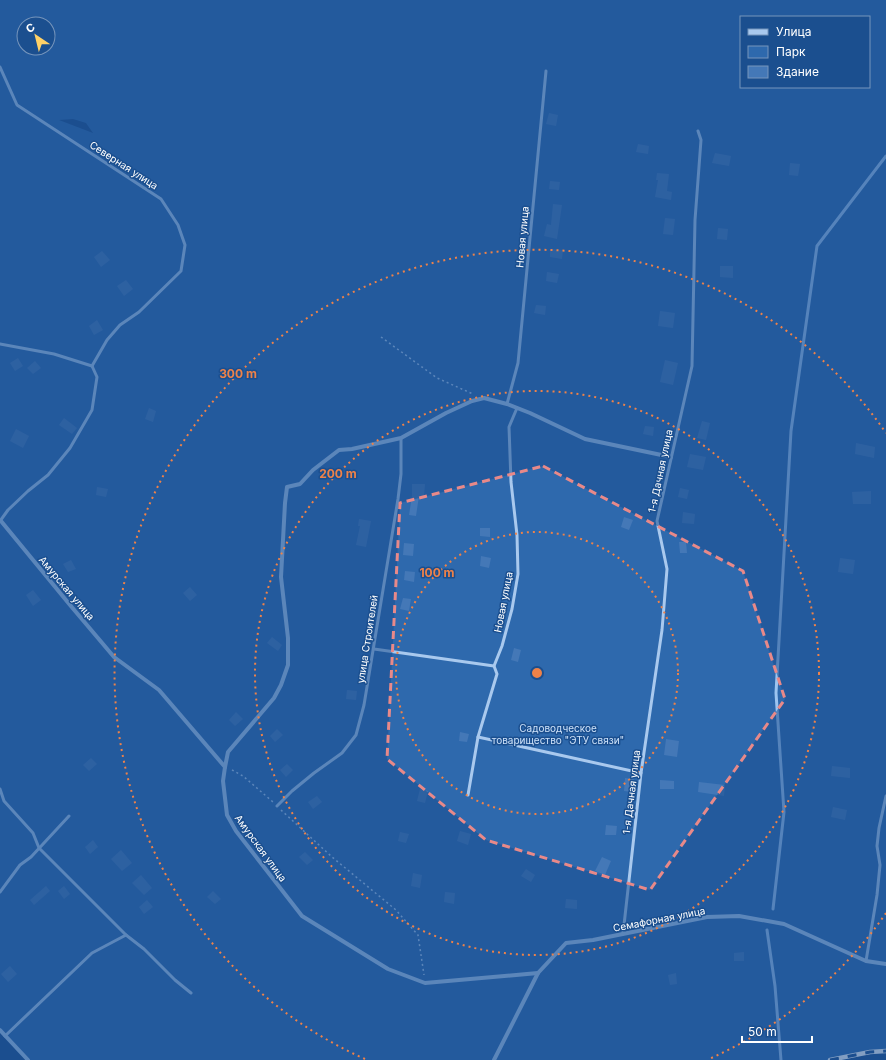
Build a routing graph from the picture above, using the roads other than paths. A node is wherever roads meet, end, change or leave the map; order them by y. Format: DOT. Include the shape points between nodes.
graph roads {
  1 [pos="0,67"];
  2 [pos="546,71"];
  3 [pos="698,131"];
  4 [pos="0,344"];
  5 [pos="92,366"];
  6 [pos="507,404"];
  7 [pos="517,408"];
  8 [pos="401,438"];
  9 [pos="671,457"];
  10 [pos="1,521"];
  11 [pos="374,649"];
  12 [pos="494,666"];
  13 [pos="478,737"];
  14 [pos="225,767"];
  15 [pos="642,773"];
  16 [pos="0,790"];
  17 [pos="468,795"];
  18 [pos="886,796"];
  19 [pos="277,806"];
  20 [pos="69,816"];
  21 [pos="39,848"];
  22 [pos="0,892"];
  23 [pos="623,934"];
  24 [pos="126,935"];
  25 [pos="866,961"];
  26 [pos="886,964"];
  27 [pos="538,972"];
  28 [pos="191,993"];
  29 [pos="0,1030"];
  30 [pos="5,1036"];
  31 [pos="28,1060"];
  32 [pos="494,1060"];
  1 -- 5 [label="lane, Северная улица" via="17,105 161,199 178,225 185,245 181,271 139,312 120,325 107,340"];
  2 -- 6 [label="lane, Новая улица" via="518,362"];
  3 -- 9 [label="lane, 1-я Дачная улица" via="701,140 695,220 692,366"];
  4 -- 5 [label="lane" via="54,354"];
  5 -- 10 [label="lane" via="97,377 92,410 70,448 48,475 8,510"];
  6 -- 7 [label="street"];
  6 -- 8 [label="street" via="484,398 472,401"];
  7 -- 9 [label="street" via="585,439"];
  7 -- 12 [label="lane, Новая улица" via="509,427 518,574 512,609"];
  8 -- 11 [label="lane, улица Строителей" via="398,499"];
  8 -- 14 [label="street" via="339,450 313,470 300,484 287,487 281,577 288,638 288,665 282,685 274,698 228,752"];
  9 -- 15 [label="lane, 1-я Дачная улица" via="657,520 667,569 662,630"];
  10 -- 14 [label="street, Амурская улица" via="114,656 159,690"];
  11 -- 12 [label="lane"];
  11 -- 19 [label="lane, улица Строителей" via="356,735 342,753 292,791"];
  12 -- 13 [label="lane, Новая улица" via="497,674"];
  13 -- 15 [label="lane"];
  13 -- 17 [label="lane, Новая улица"];
  14 -- 27 [label="street, Амурская улица" via="223,781 227,815 236,831 302,916 388,969 425,983"];
  15 -- 23 [label="lane, 1-я Дачная улица"];
  16 -- 21 [label="lane" via="4,801 33,833"];
  18 -- 25 [label="lane" via="878,828 878,895"];
  20 -- 21 [label="lane"];
  21 -- 22 [label="lane" via="20,865"];
  21 -- 24 [label="lane"];
  23 -- 25 [label="street, Семафорная улица" via="707,917 739,916 784,924"];
  23 -- 27 [label="street, Семафорная улица" via="566,943"];
  24 -- 28 [label="lane"];
  24 -- 30 [label="lane" via="92,953"];
  25 -- 26 [label="street, Семафорная улица"];
  27 -- 32 [label="street, Семафорная улица"];
  29 -- 30 [label="street"];
  30 -- 31 [label="street"];
}
